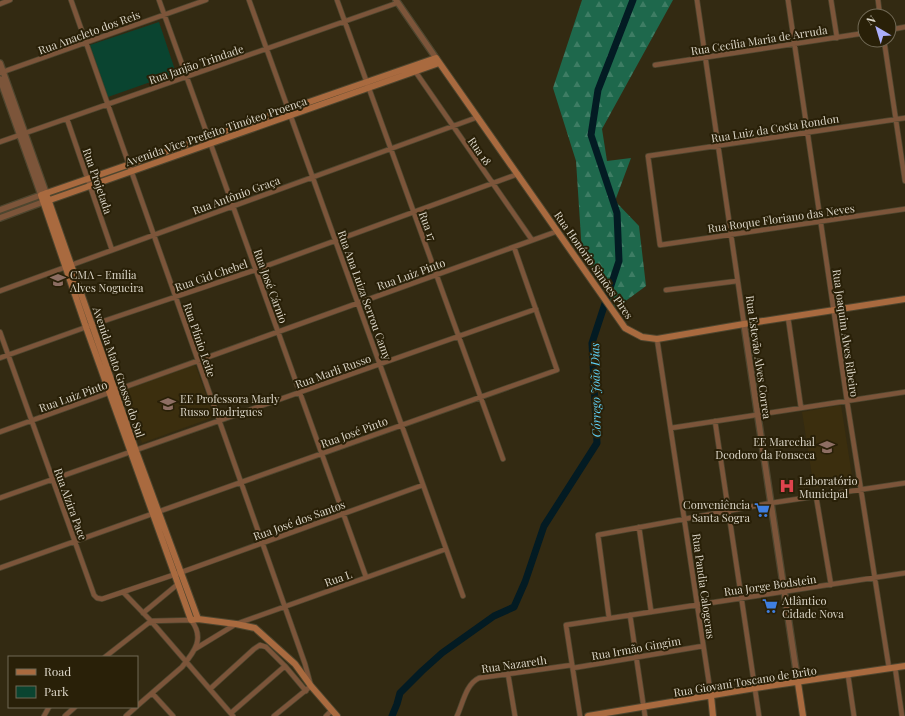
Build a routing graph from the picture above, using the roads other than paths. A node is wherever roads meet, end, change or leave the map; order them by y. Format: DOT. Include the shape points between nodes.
graph roads {
  1 [pos="10,0"];
  2 [pos="71,0"];
  3 [pos="158,0"];
  4 [pos="206,0"];
  5 [pos="249,0"];
  6 [pos="337,0"];
  7 [pos="697,0"];
  8 [pos="788,0"];
  9 [pos="831,0"];
  10 [pos="397,1"];
  11 [pos="0,4"];
  12 [pos="164,15"];
  13 [pos="344,21"];
  14 [pos="857,34"];
  15 [pos="837,38"];
  16 [pos="86,43"];
  17 [pos="794,44"];
  18 [pos="885,48"];
  19 [pos="267,49"];
  20 [pos="705,58"];
  21 [pos="437,60"];
  22 [pos="0,63"];
  23 [pos="655,65"];
  24 [pos="414,72"];
  25 [pos="2,73"];
  26 [pos="186,77"];
  27 [pos="0,79"];
  28 [pos="367,85"];
  29 [pos="108,105"];
  30 [pos="289,112"];
  31 [pos="478,117"];
  32 [pos="905,118"];
  33 [pos="67,119"];
  34 [pos="896,119"];
  35 [pos="452,126"];
  36 [pos="807,132"];
  37 [pos="22,135"];
  38 [pos="208,137"];
  39 [pos="0,142"];
  40 [pos="210,144"];
  41 [pos="718,146"];
  42 [pos="390,149"];
  43 [pos="129,164"];
  44 [pos="131,171"];
  45 [pos="518,174"];
  46 [pos="313,177"];
  47 [pos="88,179"];
  48 [pos="905,181"];
  49 [pos="492,183"];
  50 [pos="90,186"];
  51 [pos="44,194"];
  52 [pos="46,201"];
  53 [pos="232,206"];
  54 [pos="0,209"];
  55 [pos="905,209"];
  56 [pos="413,212"];
  57 [pos="0,218"];
  58 [pos="820,221"];
  59 [pos="558,231"];
  60 [pos="154,235"];
  61 [pos="731,235"];
  62 [pos="336,240"];
  63 [pos="532,240"];
  64 [pos="660,245"];
  65 [pos="514,247"];
  66 [pos="112,250"];
  67 [pos="67,266"];
  68 [pos="255,270"];
  69 [pos="436,275"];
  70 [pos="737,281"];
  71 [pos="0,290"];
  72 [pos="666,290"];
  73 [pos="176,297"];
  74 [pos="905,299"];
  75 [pos="358,303"];
  76 [pos="536,308"];
  77 [pos="833,310"];
  78 [pos="788,317"];
  79 [pos="744,324"];
  80 [pos="92,325"];
  81 [pos="86,327"];
  82 [pos="0,332"];
  83 [pos="278,332"];
  84 [pos="458,336"];
  85 [pos="657,339"];
  86 [pos="8,355"];
  87 [pos="0,358"];
  88 [pos="198,361"];
  89 [pos="380,364"];
  90 [pos="112,392"];
  91 [pos="299,392"];
  92 [pos="905,392"];
  93 [pos="480,397"];
  94 [pos="847,401"];
  95 [pos="801,408"];
  96 [pos="757,414"];
  97 [pos="32,421"];
  98 [pos="220,421"];
  99 [pos="715,421"];
  100 [pos="402,424"];
  101 [pos="670,428"];
  102 [pos="0,432"];
  103 [pos="133,452"];
  104 [pos="321,453"];
  105 [pos="503,459"];
  106 [pos="53,480"];
  107 [pos="242,483"];
  108 [pos="905,483"];
  109 [pos="423,484"];
  110 [pos="861,490"];
  111 [pos="816,496"];
  112 [pos="0,498"];
  113 [pos="771,503"];
  114 [pos="728,511"];
  115 [pos="155,512"];
  116 [pos="343,514"];
  117 [pos="684,519"];
  118 [pos="639,527"];
  119 [pos="75,541"];
  120 [pos="263,543"];
  121 [pos="446,549"];
  122 [pos="0,568"];
  123 [pos="182,572"];
  124 [pos="905,573"];
  125 [pos="175,575"];
  126 [pos="366,577"];
  127 [pos="874,578"];
  128 [pos="178,584"];
  129 [pos="831,585"];
  130 [pos="123,592"];
  131 [pos="784,592"];
  132 [pos="463,596"];
  133 [pos="741,598"];
  134 [pos="697,604"];
  135 [pos="285,606"];
  136 [pos="651,611"];
  137 [pos="143,614"];
  138 [pos="630,615"];
  139 [pos="609,618"];
  140 [pos="198,619"];
  141 [pos="191,620"];
  142 [pos="151,621"];
  143 [pos="236,624"];
  144 [pos="195,626"];
  145 [pos="703,646"];
  146 [pos="195,649"];
  147 [pos="106,656"];
  148 [pos="636,657"];
  149 [pos="187,661"];
  150 [pos="285,666"];
  151 [pos="905,666"];
  152 [pos="573,667"];
  153 [pos="892,668"];
  154 [pos="508,674"];
  155 [pos="848,675"];
  156 [pos="798,682"];
  157 [pos="311,686"];
  158 [pos="755,688"];
  159 [pos="210,689"];
  160 [pos="306,691"];
  161 [pos="152,693"];
  162 [pos="710,696"];
  163 [pos="138,705"];
  164 [pos="643,707"];
  165 [pos="74,708"];
  166 [pos="134,708"];
  167 [pos="332,710"];
  168 [pos="232,714"];
  169 [pos="65,716"];
  170 [pos="126,716"];
  171 [pos="173,716"];
  172 [pos="274,716"];
  173 [pos="326,716"];
  174 [pos="337,716"];
  175 [pos="458,716"];
  176 [pos="515,716"];
  177 [pos="580,716"];
  178 [pos="588,716"];
  179 [pos="645,716"];
  180 [pos="713,716"];
  181 [pos="759,716"];
  182 [pos="803,716"];
  183 [pos="854,716"];
  184 [pos="902,716"];
  1 -- 11 [label="street"];
  2 -- 16 [label="street, Rua Plínio Leite"];
  3 -- 12 [label="street, Rua José Cárnio"];
  4 -- 12 [label="street, Rua Anacleto dos Reis"];
  5 -- 19 [label="street, Rua Ana Luiza Serrou Camy"];
  6 -- 13 [label="street, Rua 17"];
  7 -- 20 [label="street, Rua Estevão Alves Correa"];
  8 -- 17 [label="street, Rua Joaquim Alves Ribeiro"];
  9 -- 15 [label="street"];
  10 -- 13 [label="street, Rua Janjão Trindade"];
  10 -- 21 [label="street, Rua Honório Simões Pires"];
  12 -- 16 [label="street, Rua Anacleto dos Reis"];
  12 -- 26 [label="street, Rua José Cárnio"];
  13 -- 19 [label="street, Rua Janjão Trindade"];
  13 -- 28 [label="street, Rua 17"];
  14 -- 15 [label="street, Rua Cecília Maria de Arruda"];
  15 -- 17 [label="street, Rua Cecília Maria de Arruda"];
  16 -- 25 [label="street, Rua Anacleto dos Reis"];
  16 -- 29 [label="street, Rua Plínio Leite"];
  17 -- 20 [label="street, Rua Cecília Maria de Arruda"];
  17 -- 36 [label="street, Rua Joaquim Alves Ribeiro"];
  18 -- 34 [label="street"];
  19 -- 26 [label="street, Rua Janjão Trindade"];
  19 -- 30 [label="street, Rua Ana Luiza Serrou Camy"];
  20 -- 23 [label="street, Rua Cecília Maria de Arruda"];
  20 -- 41 [label="street, Rua Estevão Alves Correa"];
  21 -- 24 [label="main road, Avenida Vice Prefeito Timóteo Proença"];
  21 -- 28 [label="main road, Avenida Vice Prefeito Timóteo Proença"];
  21 -- 31 [label="main road, Rua Honório Simões Pires"];
  22 -- 25 [label="street, Avenida Mato Grosso do Sul"];
  24 -- 28 [label="main road, Avenida Vice Prefeito Timóteo Proença"];
  24 -- 35 [label="street, Rua 18"];
  25 -- 37 [label="street, Avenida Mato Grosso do Sul"];
  26 -- 29 [label="street, Rua Janjão Trindade"];
  26 -- 38 [label="street, Rua José Cárnio"];
  27 -- 37 [label="street, Avenida Mato Grosso do Sul"];
  28 -- 30 [label="main road, Avenida Vice Prefeito Timóteo Proença"];
  28 -- 42 [label="street, Rua 17"];
  29 -- 33 [label="street, Rua Janjão Trindade"];
  29 -- 43 [label="street, Rua Plínio Leite"];
  30 -- 38 [label="main road, Avenida Vice Prefeito Timóteo Proença"];
  30 -- 40 [label="main road, Avenida Vice Prefeito Timóteo Proença"];
  30 -- 46 [label="street, Rua Ana Luiza Serrou Camy"];
  31 -- 35 [label="street, Rua Antônio Graça"];
  31 -- 45 [label="main road, Rua Honório Simões Pires"];
  32 -- 34 [label="street, Rua Luiz da Costa Rondon"];
  33 -- 37 [label="street, Rua Janjão Trindade"];
  33 -- 47 [label="street, Rua Projetada"];
  34 -- 36 [label="street, Rua Luiz da Costa Rondon"];
  34 -- 48 [label="street"];
  35 -- 42 [label="street, Rua Antônio Graça"];
  35 -- 49 [label="street, Rua 18"];
  36 -- 41 [label="street, Rua Luiz da Costa Rondon"];
  36 -- 58 [label="street, Rua Joaquim Alves Ribeiro"];
  37 -- 39 [label="street, Rua Janjão Trindade"];
  37 -- 51 [label="street, Avenida Mato Grosso do Sul"];
  38 -- 40 [label="street, Rua José Cárnio"];
  38 -- 43 [label="main road, Avenida Vice Prefeito Timóteo Proença"];
  40 -- 44 [label="main road, Avenida Vice Prefeito Timóteo Proença"];
  40 -- 53 [label="street, Rua José Cárnio"];
  41 -- 61 [label="street, Rua Estevão Alves Correa"];
  41 -- 64 [label="street, Rua Luiz da Costa Rondon" via="648,156"];
  42 -- 46 [label="street, Rua Antônio Graça"];
  42 -- 56 [label="street, Rua 17"];
  43 -- 44 [label="street, Rua Plínio Leite"];
  43 -- 47 [label="main road, Avenida Vice Prefeito Timóteo Proença"];
  44 -- 50 [label="main road, Avenida Vice Prefeito Timóteo Proença"];
  44 -- 60 [label="street, Rua Plínio Leite"];
  45 -- 49 [label="street, Rua Cid Chebel"];
  45 -- 59 [label="main road, Rua Honório Simões Pires"];
  46 -- 53 [label="street, Rua Antônio Graça"];
  46 -- 62 [label="street, Rua Ana Luiza Serrou Camy"];
  47 -- 50 [label="street, Rua Projetada"];
  47 -- 51 [label="main road, Avenida Vice Prefeito Timóteo Proença"];
  49 -- 56 [label="street, Rua Cid Chebel"];
  49 -- 63 [label="street, Rua 18"];
  50 -- 52 [label="main road, Avenida Vice Prefeito Timóteo Proença"];
  50 -- 66 [label="street, Rua Projetada"];
  51 -- 52 [label="main road, Avenida Mato Grosso do Sul"];
  51 -- 54 [label="street, Avenida Vice Prefeito Timóteo Proença"];
  52 -- 57 [label="street, Avenida Vice Prefeito Timóteo Proença"];
  52 -- 67 [label="main road, Avenida Mato Grosso do Sul"];
  53 -- 60 [label="street, Rua Antônio Graça"];
  53 -- 68 [label="street, Rua José Cárnio"];
  55 -- 58 [label="street, Rua Roque Floriano das Neves"];
  56 -- 62 [label="street, Rua Cid Chebel"];
  56 -- 69 [label="street, Rua 17"];
  58 -- 61 [label="street, Rua Roque Floriano das Neves"];
  58 -- 77 [label="street, Rua Joaquim Alves Ribeiro"];
  59 -- 63 [label="street, Rua Luiz Pinto"];
  59 -- 85 [label="main road, Rua Honório Simões Pires" via="625,328 642,337"];
  60 -- 66 [label="street, Rua Antônio Graça"];
  60 -- 73 [label="street, Rua Plínio Leite"];
  61 -- 64 [label="street, Rua Roque Floriano das Neves"];
  61 -- 70 [label="street, Rua Estevão Alves Correa"];
  62 -- 68 [label="street, Rua Cid Chebel"];
  62 -- 75 [label="street, Rua Ana Luiza Serrou Camy"];
  63 -- 65 [label="street, Rua Luiz Pinto"];
  65 -- 69 [label="street, Rua Luiz Pinto"];
  65 -- 76 [label="street"];
  66 -- 67 [label="street, Rua Antônio Graça"];
  67 -- 71 [label="street, Rua Antônio Graça"];
  67 -- 80 [label="main road, Avenida Mato Grosso do Sul"];
  67 -- 81 [label="main road, Avenida Mato Grosso do Sul"];
  68 -- 73 [label="street, Rua Cid Chebel"];
  68 -- 83 [label="street, Rua José Cárnio"];
  69 -- 75 [label="street, Rua Luiz Pinto"];
  69 -- 84 [label="street, Rua 17"];
  70 -- 72 [label="street"];
  70 -- 79 [label="street, Rua Estevão Alves Correa"];
  73 -- 80 [label="street, Rua Cid Chebel"];
  73 -- 88 [label="street, Rua Plínio Leite"];
  74 -- 77 [label="main road, Rua Honório Simões Pires"];
  75 -- 83 [label="street, Rua Luiz Pinto"];
  75 -- 89 [label="street, Rua Ana Luiza Serrou Camy"];
  76 -- 84 [label="street, Rua Marli Russo"];
  76 -- 93 [label="street, Rua José Pinto" via="557,370"];
  77 -- 78 [label="main road, Rua Honório Simões Pires"];
  77 -- 94 [label="street, Rua Joaquim Alves Ribeiro"];
  78 -- 79 [label="main road, Rua Honório Simões Pires"];
  78 -- 95 [label="street"];
  79 -- 85 [label="main road, Rua Honório Simões Pires"];
  79 -- 96 [label="street, Rua Estevão Alves Correa"];
  80 -- 81 [label="street, Rua Cid Chebel"];
  80 -- 90 [label="main road, Avenida Mato Grosso do Sul"];
  81 -- 86 [label="street, Rua Cid Chebel"];
  81 -- 90 [label="main road, Avenida Mato Grosso do Sul"];
  82 -- 86 [label="street, Rua Alzira Pace"];
  83 -- 88 [label="street, Rua Luiz Pinto"];
  83 -- 91 [label="street, Rua José Cárnio"];
  84 -- 89 [label="street, Rua Marli Russo"];
  84 -- 93 [label="street, Rua 17"];
  85 -- 101 [label="street, Rua Pandia Calogeras"];
  86 -- 87 [label="street, Rua Cid Chebel"];
  86 -- 97 [label="street, Rua Alzira Pace"];
  88 -- 90 [label="street, Rua Luiz Pinto"];
  88 -- 98 [label="street, Rua Plínio Leite"];
  89 -- 91 [label="street, Rua Marli Russo"];
  89 -- 100 [label="street, Rua Ana Luiza Serrou Camy"];
  90 -- 97 [label="street, Rua Luiz Pinto"];
  90 -- 103 [label="main road, Avenida Mato Grosso do Sul"];
  91 -- 98 [label="street, Rua Marli Russo"];
  91 -- 104 [label="street, Rua José Cárnio"];
  92 -- 94 [label="street"];
  93 -- 100 [label="street, Rua José Pinto"];
  93 -- 105 [label="street, Rua 17"];
  94 -- 95 [label="street"];
  94 -- 110 [label="street, Rua Joaquim Alves Ribeiro"];
  95 -- 96 [label="street"];
  96 -- 99 [label="street"];
  96 -- 113 [label="street, Rua Estevão Alves Correa"];
  97 -- 102 [label="street, Rua Luiz Pinto"];
  97 -- 106 [label="street, Rua Alzira Pace"];
  98 -- 103 [label="street, Rua Marli Russo"];
  98 -- 107 [label="street, Rua Plínio Leite"];
  99 -- 101 [label="street"];
  99 -- 114 [label="street"];
  100 -- 104 [label="street, Rua José Pinto"];
  100 -- 109 [label="street, Rua Ana Luiza Serrou Camy"];
  101 -- 117 [label="street, Rua Pandia Calogeras"];
  103 -- 106 [label="street, Rua Marli Russo"];
  103 -- 115 [label="main road, Avenida Mato Grosso do Sul"];
  104 -- 107 [label="street, Rua José Pinto"];
  104 -- 116 [label="street, Rua José Cárnio"];
  106 -- 112 [label="street, Rua Marli Russo"];
  106 -- 119 [label="street, Rua Alzira Pace"];
  107 -- 115 [label="street, Rua José Pinto"];
  107 -- 120 [label="street, Rua Plínio Leite"];
  108 -- 110 [label="street"];
  109 -- 116 [label="street, Rua José dos Santos"];
  109 -- 121 [label="street, Rua Ana Luiza Serrou Camy"];
  110 -- 111 [label="street"];
  110 -- 127 [label="street, Rua Joaquim Alves Ribeiro"];
  111 -- 113 [label="street"];
  111 -- 129 [label="street"];
  113 -- 114 [label="street"];
  113 -- 131 [label="street, Rua Estevão Alves Correa"];
  114 -- 117 [label="street"];
  114 -- 133 [label="street"];
  115 -- 119 [label="street, Rua José Pinto"];
  115 -- 123 [label="main road, Avenida Mato Grosso do Sul"];
  115 -- 125 [label="main road, Avenida Mato Grosso do Sul"];
  116 -- 120 [label="street, Rua José dos Santos"];
  116 -- 126 [label="street, Rua José Cárnio"];
  117 -- 118 [label="street"];
  117 -- 134 [label="street, Rua Pandia Calogeras"];
  118 -- 136 [label="street"];
  118 -- 139 [label="street" via="598,535"];
  119 -- 122 [label="street, Rua José Pinto"];
  119 -- 130 [label="street, Rua Alzira Pace" via="94,595 102,599"];
  120 -- 123 [label="street, Rua José dos Santos"];
  120 -- 135 [label="street, Rua Plínio Leite"];
  121 -- 126 [label="street, Rua L"];
  121 -- 132 [label="street, Rua Ana Luiza Serrou Camy"];
  123 -- 125 [label="street, Rua Alzira Pace"];
  123 -- 140 [label="main road, Avenida Mato Grosso do Sul"];
  124 -- 127 [label="street, Rua Jorge Bodstein"];
  125 -- 128 [label="main road, Avenida Mato Grosso do Sul"];
  125 -- 130 [label="street, Rua Alzira Pace"];
  126 -- 135 [label="street, Rua L"];
  127 -- 129 [label="street, Rua Jorge Bodstein"];
  127 -- 153 [label="street, Rua Joaquim Alves Ribeiro"];
  128 -- 137 [label="street"];
  128 -- 141 [label="main road, Avenida Mato Grosso do Sul"];
  129 -- 131 [label="street, Rua Jorge Bodstein"];
  130 -- 137 [label="street"];
  131 -- 133 [label="street, Rua Jorge Bodstein"];
  131 -- 156 [label="street, Rua Estevão Alves Correa"];
  133 -- 134 [label="street, Rua Jorge Bodstein"];
  133 -- 158 [label="street"];
  134 -- 136 [label="street, Rua Jorge Bodstein"];
  134 -- 145 [label="street, Rua Pandia Calogeras"];
  135 -- 143 [label="street, Rua L"];
  135 -- 157 [label="street, Rua Plínio Leite"];
  136 -- 138 [label="street, Rua Jorge Bodstein"];
  137 -- 142 [label="street"];
  138 -- 139 [label="street, Rua Jorge Bodstein"];
  138 -- 148 [label="street"];
  139 -- 152 [label="street, Rua Jorge Bodstein" via="566,624"];
  140 -- 141 [label="main road"];
  140 -- 143 [label="main road"];
  140 -- 144 [label="street"];
  141 -- 142 [label="street"];
  141 -- 144 [label="street"];
  142 -- 147 [label="street"];
  142 -- 149 [label="street"];
  143 -- 146 [label="street, Rua L"];
  143 -- 157 [label="main road" via="255,628 295,664"];
  144 -- 146 [label="street" via="198,635"];
  145 -- 148 [label="street, Rua Irmão Gingim"];
  145 -- 162 [label="street, Rua Pandia Calogeras"];
  146 -- 149 [label="street"];
  148 -- 152 [label="street, Rua Irmão Gingim"];
  148 -- 164 [label="street"];
  149 -- 159 [label="street"];
  149 -- 161 [label="street"];
  150 -- 159 [label="street" via="266,647 260,646"];
  150 -- 160 [label="street"];
  150 -- 168 [label="street"];
  151 -- 153 [label="main road, Rua Giovani Toscano de Brito"];
  152 -- 154 [label="street, Rua Nazareth"];
  152 -- 177 [label="street"];
  153 -- 155 [label="main road, Rua Giovani Toscano de Brito"];
  153 -- 184 [label="street, Rua Joaquim Alves Ribeiro"];
  154 -- 175 [label="street, Rua Nazareth" via="473,681"];
  154 -- 176 [label="street"];
  155 -- 156 [label="main road, Rua Giovani Toscano de Brito"];
  155 -- 183 [label="street"];
  156 -- 158 [label="main road, Rua Giovani Toscano de Brito"];
  156 -- 182 [label="main road, Rua Estevão Alves Correa"];
  157 -- 160 [label="street"];
  157 -- 167 [label="main road"];
  158 -- 162 [label="main road, Rua Giovani Toscano de Brito"];
  158 -- 181 [label="street"];
  159 -- 168 [label="street"];
  160 -- 172 [label="street"];
  161 -- 163 [label="street"];
  161 -- 171 [label="street"];
  162 -- 164 [label="main road, Rua Giovani Toscano de Brito"];
  162 -- 180 [label="main road, Rua Pandia Calogeras"];
  164 -- 178 [label="main road, Rua Giovani Toscano de Brito"];
  164 -- 179 [label="street"];
  165 -- 169 [label="street"];
  166 -- 170 [label="street"];
  167 -- 173 [label="street"];
  167 -- 174 [label="main road"];
}
